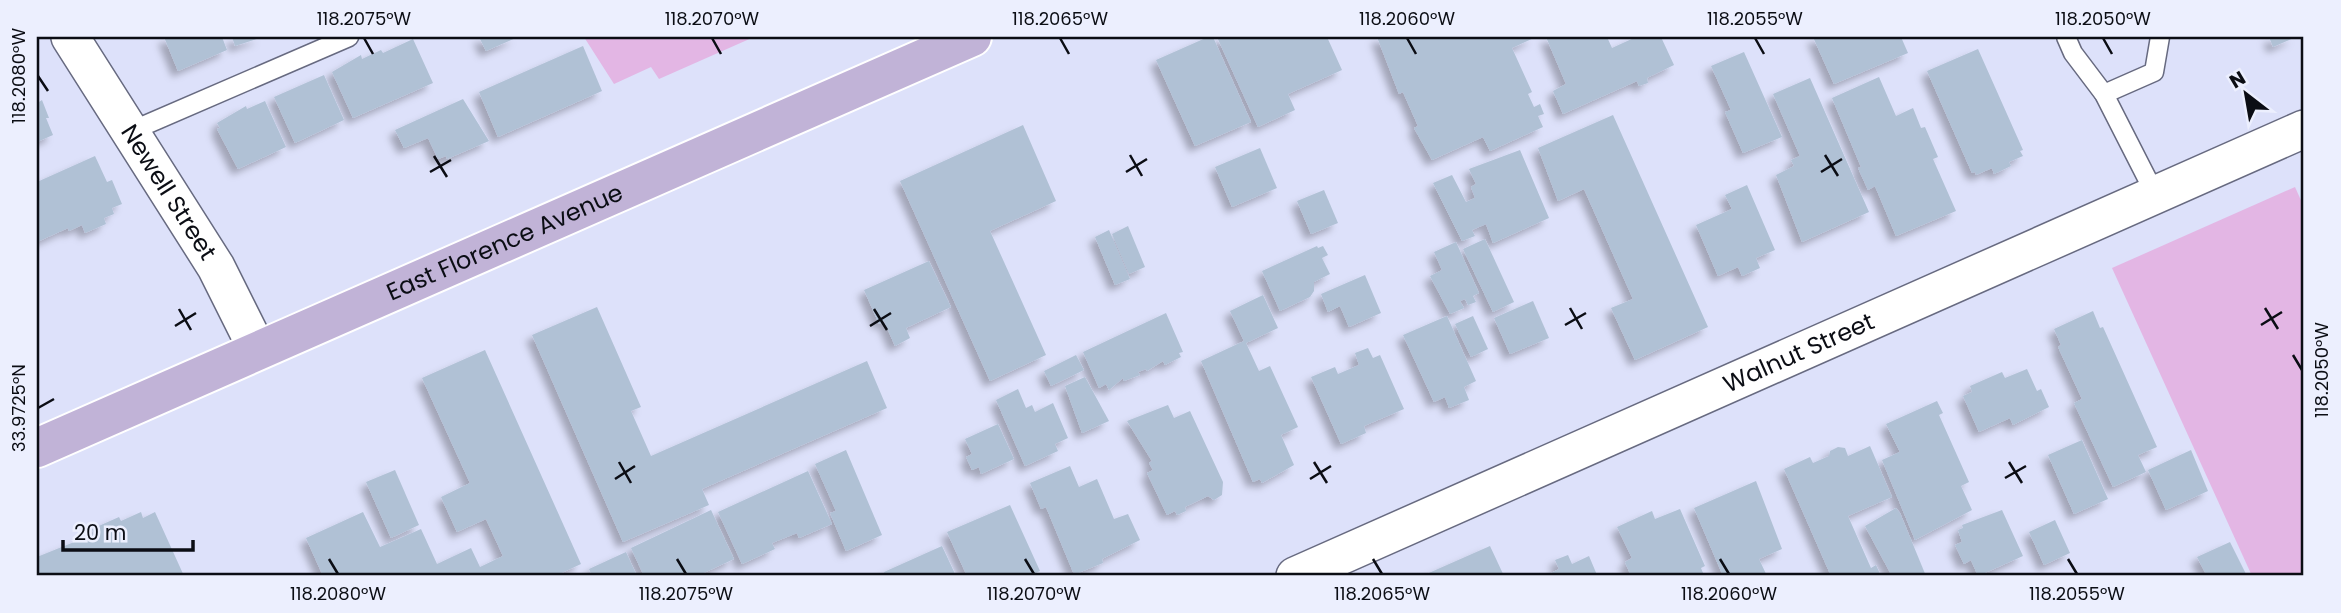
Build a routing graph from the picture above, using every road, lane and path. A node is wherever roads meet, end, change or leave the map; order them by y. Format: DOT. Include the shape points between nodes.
graph roads {
  1 [pos="70,37"];
  2 [pos="349,37"];
  3 [pos="972,37"];
  4 [pos="2066,37"];
  5 [pos="2160,37"];
  6 [pos="2104,94"];
  7 [pos="2304,128"];
  8 [pos="129,132"];
  9 [pos="2155,194"];
  10 [pos="258,351"];
  11 [pos="37,448"];
  12 [pos="1295,576"];
  1 -- 8 [label="street, Newell Street"];
  2 -- 8 [label="lane"];
  3 -- 10 [label="main road, East Florence Avenue"];
  4 -- 6 [label="lane"];
  5 -- 6 [label="lane" via="2154,72"];
  6 -- 9 [label="lane"];
  7 -- 9 [label="street, Walnut Street"];
  8 -- 10 [label="street, Newell Street" via="216,267"];
  9 -- 12 [label="street, Walnut Street"];
  10 -- 11 [label="main road, East Florence Avenue"];
}
